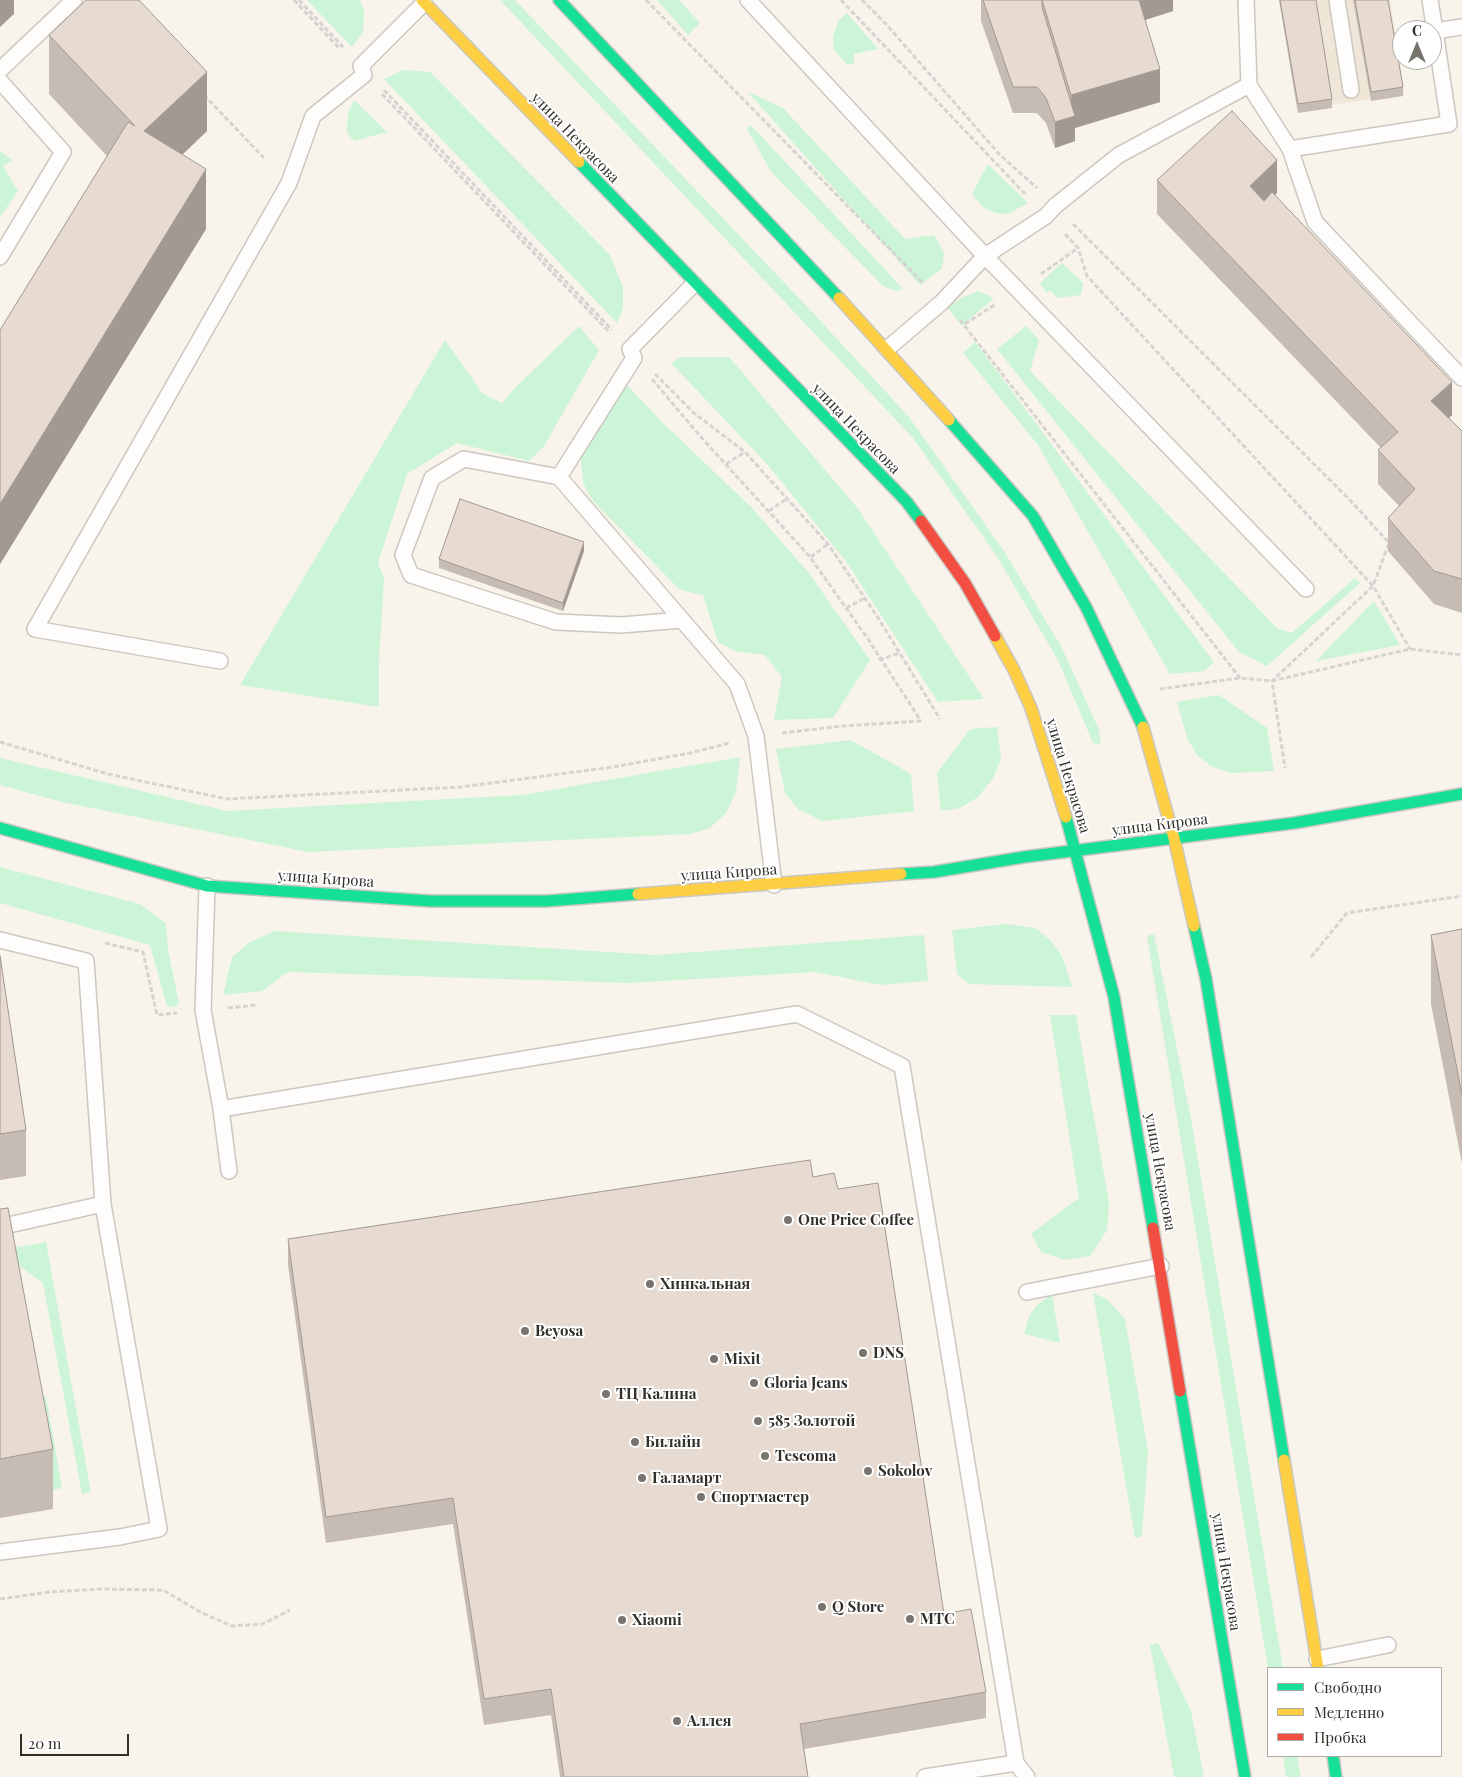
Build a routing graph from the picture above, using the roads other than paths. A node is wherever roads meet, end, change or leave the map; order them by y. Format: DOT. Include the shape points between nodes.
graph roads {
  1 [pos="74,0"];
  2 [pos="559,0"];
  3 [pos="748,0"];
  4 [pos="1246,0"];
  5 [pos="1337,0"];
  6 [pos="1430,0"];
  7 [pos="423,1"];
  8 [pos="1433,20"];
  9 [pos="1462,27"];
  10 [pos="1442,30"];
  11 [pos="0,70"];
  12 [pos="1441,70"];
  13 [pos="0,81"];
  14 [pos="1249,85"];
  15 [pos="1351,90"];
  16 [pos="1290,149"];
  17 [pos="985,256"];
  18 [pos="0,257"];
  19 [pos="694,284"];
  20 [pos="887,349"];
  21 [pos="1462,378"];
  22 [pos="558,477"];
  23 [pos="1306,589"];
  24 [pos="682,620"];
  25 [pos="220,661"];
  26 [pos="1462,794"];
  27 [pos="0,828"];
  28 [pos="1174,838"];
  29 [pos="1074,851"];
  30 [pos="774,885"];
  31 [pos="206,886"];
  32 [pos="0,940"];
  33 [pos="221,1109"];
  34 [pos="229,1171"];
  35 [pos="103,1204"];
  36 [pos="0,1227"];
  37 [pos="1161,1266"];
  38 [pos="1027,1292"];
  39 [pos="0,1552"];
  40 [pos="1388,1645"];
  41 [pos="1318,1663"];
  42 [pos="1333,1757"];
  43 [pos="1016,1764"];
  44 [pos="925,1777"];
  45 [pos="1028,1777"];
  46 [pos="1245,1777"];
  47 [pos="1336,1777"];
  1 -- 11 [label="lane"];
  2 -- 20 [label="main road"];
  3 -- 17 [label="lane"];
  4 -- 14 [label="lane"];
  5 -- 15 [label="lane"];
  6 -- 8 [label="lane"];
  7 -- 19 [label="main road, улица Некрасова"];
  7 -- 25 [label="lane" via="360,66 364,75 313,116 290,183 35,629"];
  9 -- 10 [label="lane"];
  12 -- 16 [label="lane" via="1449,124"];
  13 -- 18 [label="lane" via="63,152"];
  14 -- 16 [label="lane"];
  14 -- 17 [label="lane" via="1119,155 1050,211"];
  16 -- 21 [label="lane" via="1315,222"];
  17 -- 20 [label="lane" via="942,302"];
  17 -- 23 [label="lane"];
  19 -- 22 [label="lane" via="630,349 634,358"];
  19 -- 29 [label="main road, улица Некрасова" via="906,501 965,583 1014,670 1031,708 1060,792"];
  20 -- 28 [label="main road" via="1033,516 1086,607 1147,736"];
  22 -- 24 [label="lane"];
  22 -- 24 [label="lane" via="464,459 432,478 403,555 411,575 556,622 621,625"];
  24 -- 30 [label="lane" via="737,684 756,736"];
  26 -- 28 [label="main road, улица Кирова" via="1294,823"];
  27 -- 31 [label="main road, улица Кирова"];
  28 -- 29 [label="main road, улица Кирова"];
  28 -- 41 [label="main road" via="1206,979"];
  29 -- 30 [label="main road, улица Кирова" via="934,872"];
  29 -- 37 [label="main road, улица Некрасова" via="1114,997"];
  30 -- 31 [label="main road, улица Кирова" via="547,901 430,901"];
  31 -- 33 [label="lane" via="203,1010"];
  32 -- 35 [label="lane" via="86,961"];
  33 -- 34 [label="lane"];
  33 -- 43 [label="lane" via="797,1014 902,1066"];
  35 -- 36 [label="lane"];
  35 -- 39 [label="lane" via="159,1529"];
  37 -- 38 [label="lane"];
  37 -- 46 [label="main road, улица Некрасова"];
  40 -- 41 [label="lane"];
  42 -- 47 [label="main road"];
  43 -- 44 [label="lane"];
  43 -- 45 [label="lane"];
}
